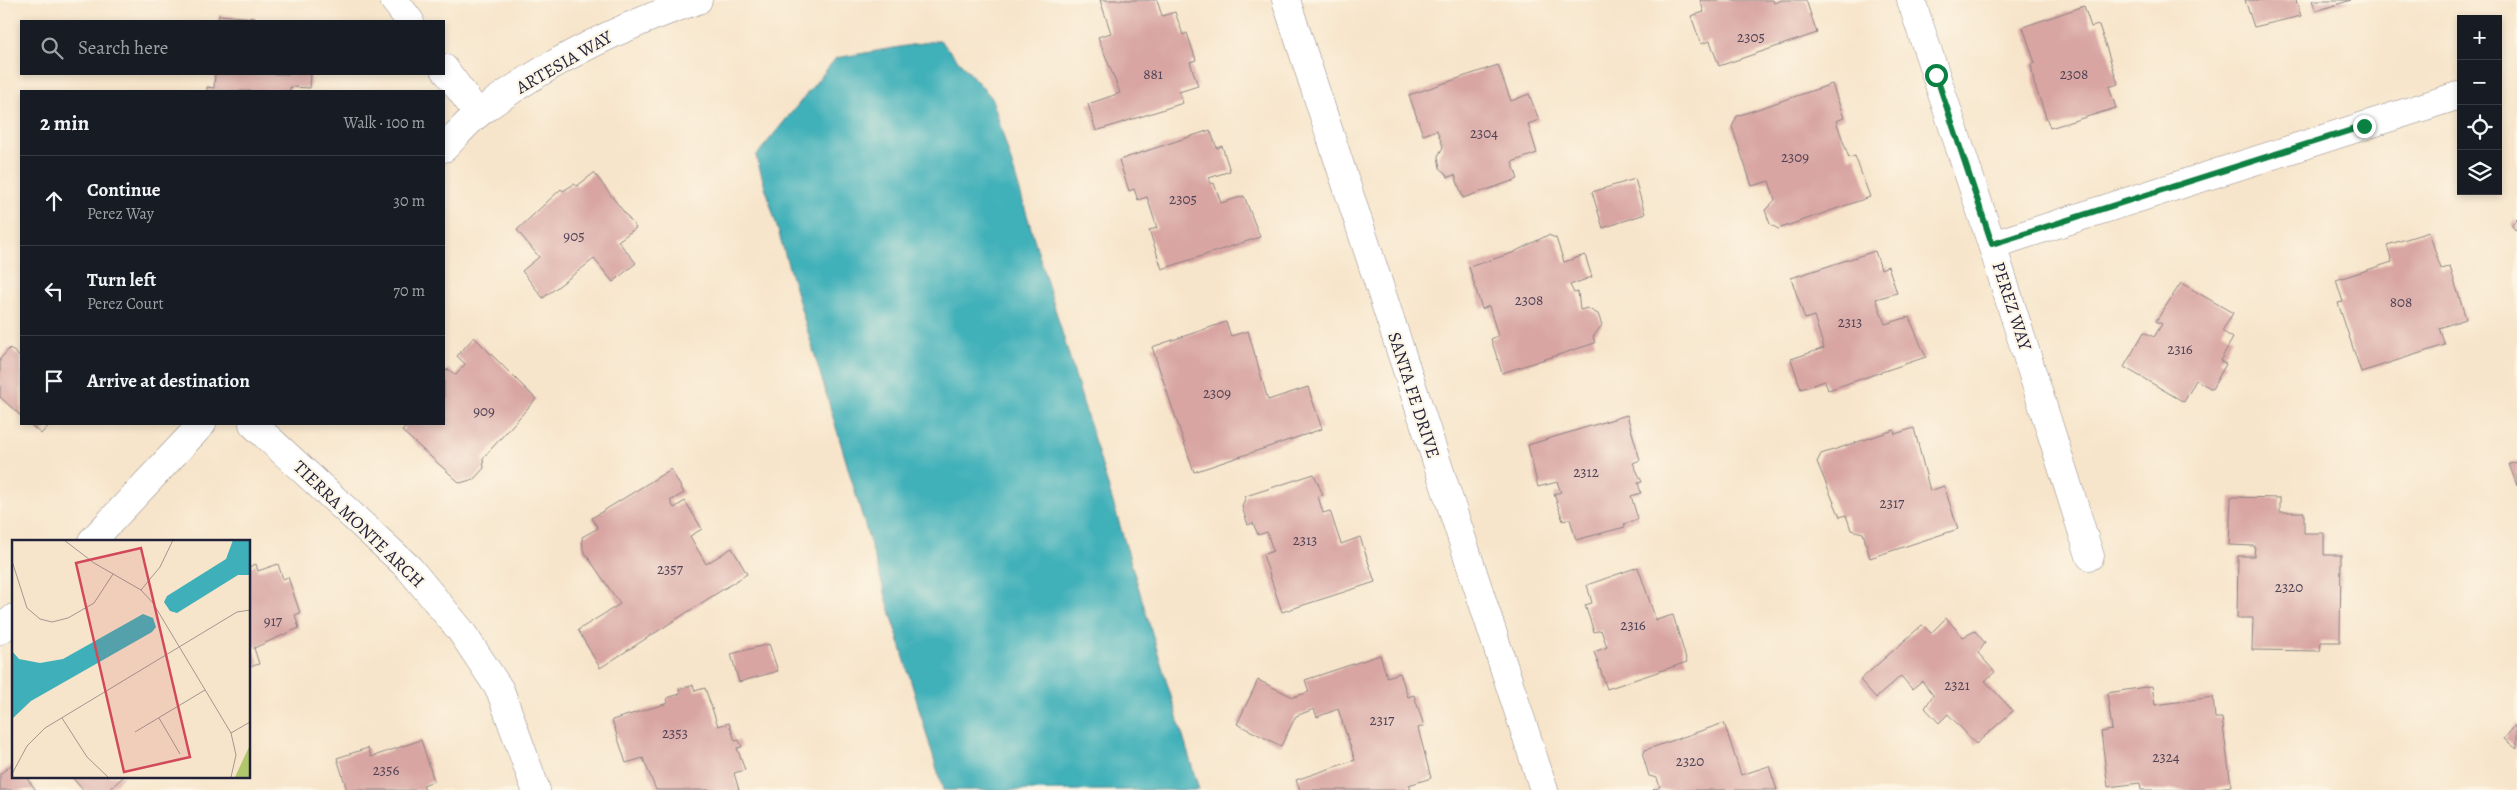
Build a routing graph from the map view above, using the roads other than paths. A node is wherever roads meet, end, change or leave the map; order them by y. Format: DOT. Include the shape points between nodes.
graph roads {
  1 [pos="394,0"];
  2 [pos="698,0"];
  3 [pos="1286,0"];
  4 [pos="1911,0"];
  5 [pos="409,20"];
  6 [pos="445,69"];
  7 [pos="2457,96"];
  8 [pos="478,114"];
  9 [pos="445,147"];
  10 [pos="1992,244"];
  11 [pos="201,425"];
  12 [pos="254,425"];
  13 [pos="93,540"];
  14 [pos="2090,556"];
  15 [pos="12,620"];
  16 [pos="0,630"];
  17 [pos="536,790"];
  18 [pos="1544,790"];
  1 -- 5 [label="street"];
  2 -- 8 [label="street, ARTESIA WAY" via="656,14 590,44 534,76"];
  3 -- 18 [label="street, SANTA FE DRIVE"];
  4 -- 10 [label="street, PEREZ WAY"];
  6 -- 8 [label="street"];
  7 -- 10 [label="street"];
  8 -- 9 [label="street, ARTESIA WAY"];
  10 -- 14 [label="street, PEREZ WAY"];
  11 -- 13 [label="street"];
  12 -- 17 [label="street, TIERRA MONTE ARCH" via="409,568 461,632 500,690"];
  15 -- 16 [label="street"];
}
